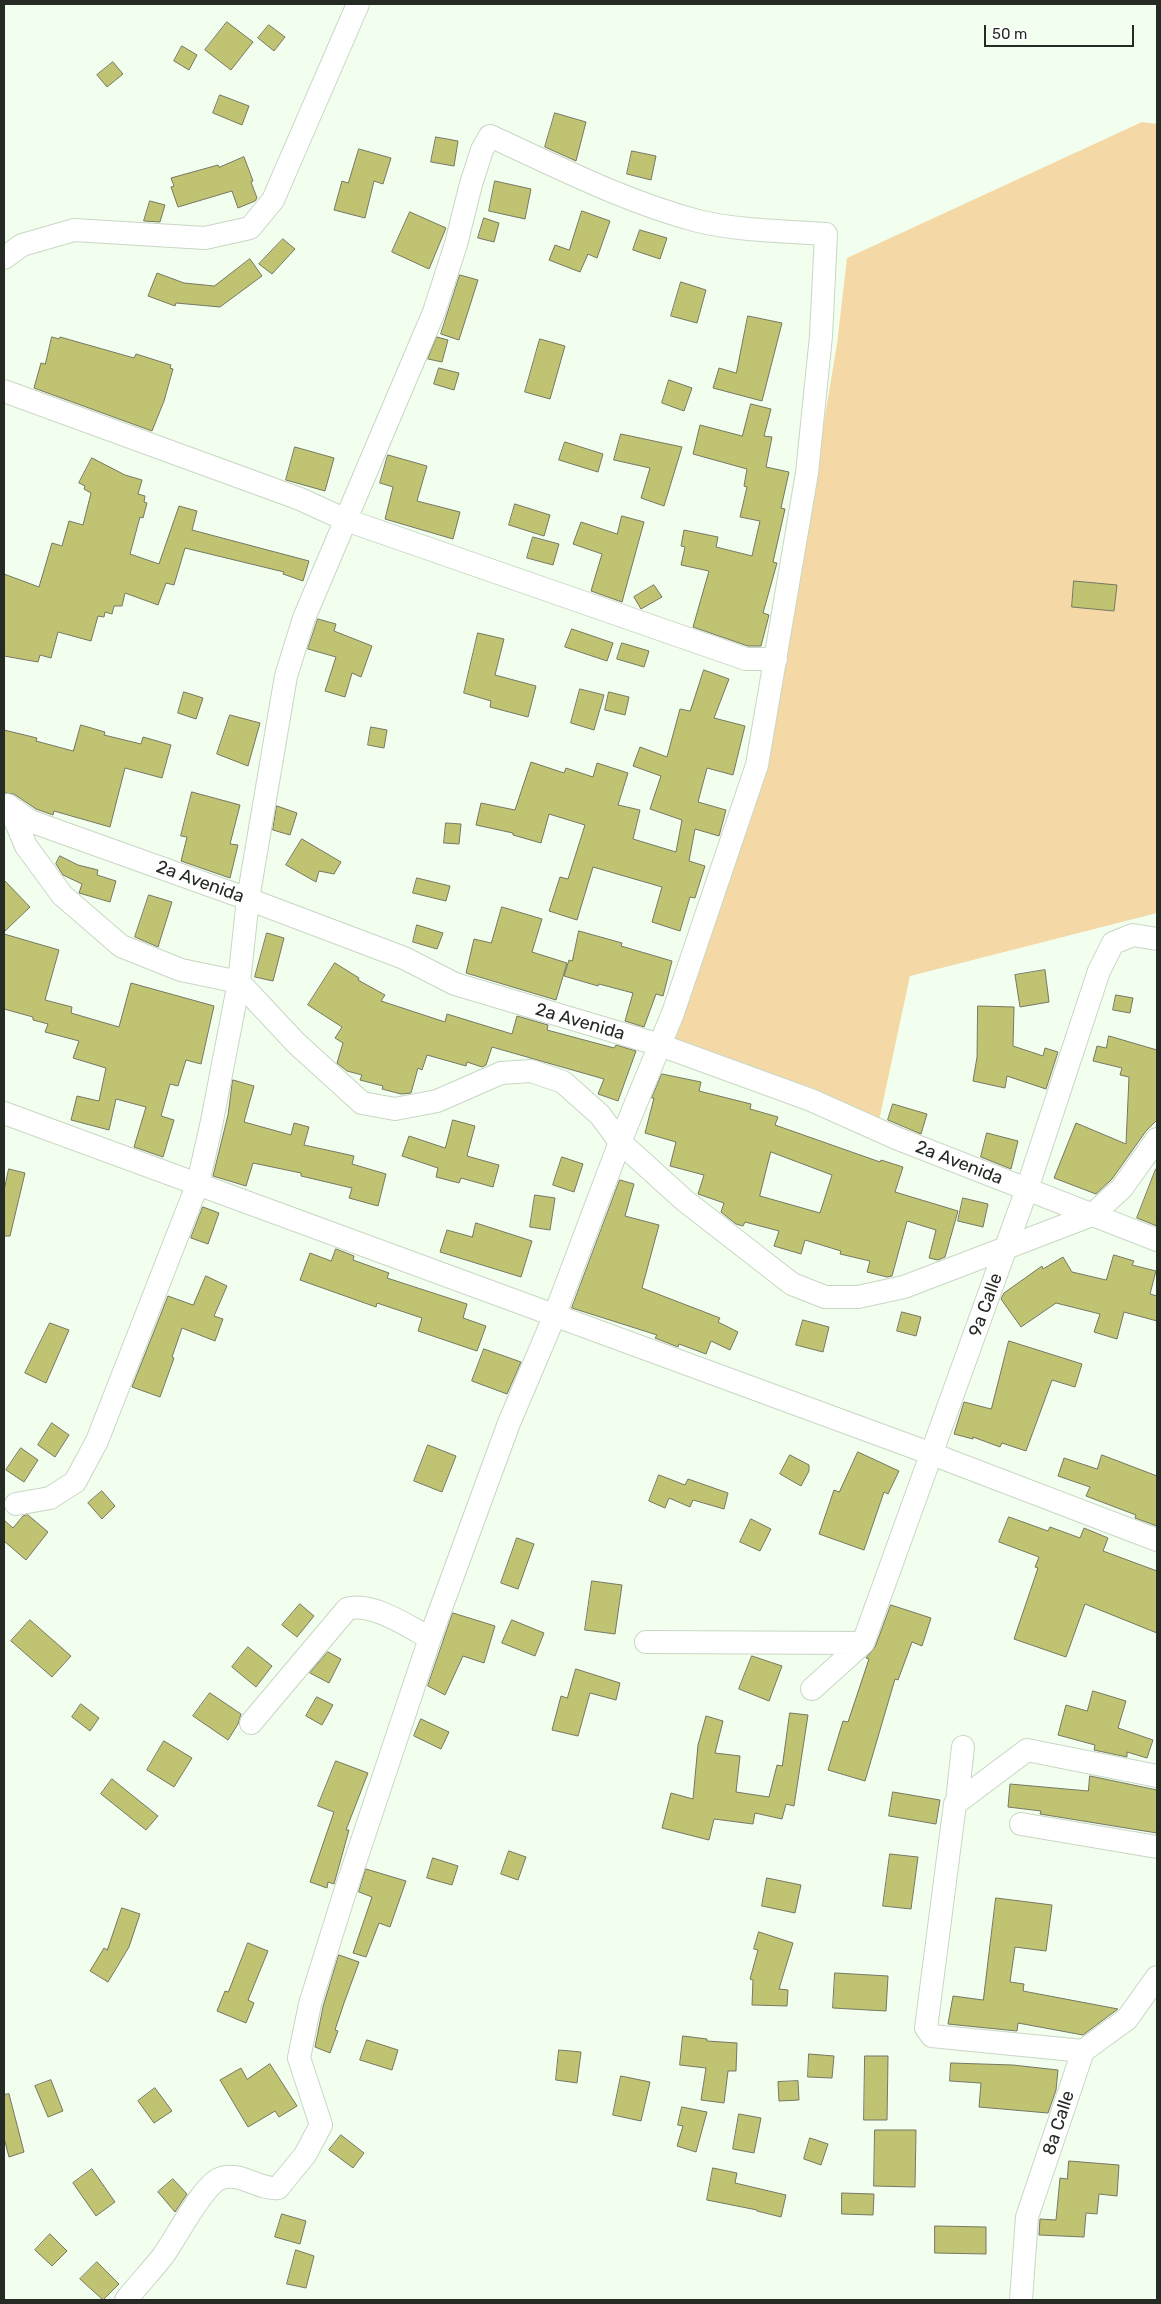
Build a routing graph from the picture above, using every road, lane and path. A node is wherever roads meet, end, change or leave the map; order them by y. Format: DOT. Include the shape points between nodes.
graph roads {
  1 [pos="358,4"];
  2 [pos="4,258"];
  3 [pos="4,391"];
  4 [pos="346,520"];
  5 [pos="776,659"];
  6 [pos="6,804"];
  7 [pos="248,899"];
  8 [pos="1157,939"];
  9 [pos="239,982"];
  10 [pos="660,1045"];
  11 [pos="4,1112"];
  12 [pos="1157,1139"];
  13 [pos="620,1142"];
  14 [pos="198,1183"];
  15 [pos="1027,1189"];
  16 [pos="1092,1215"];
  17 [pos="1157,1240"];
  18 [pos="1006,1249"];
  19 [pos="554,1317"];
  20 [pos="932,1454"];
  21 [pos="16,1504"];
  22 [pos="1157,1540"];
  23 [pos="430,1638"];
  24 [pos="646,1642"];
  25 [pos="863,1643"];
  26 [pos="812,1689"];
  27 [pos="251,1723"];
  28 [pos="963,1747"];
  29 [pos="1157,1776"];
  30 [pos="957,1801"];
  31 [pos="1022,1824"];
  32 [pos="1157,1847"];
  33 [pos="1157,1977"];
  34 [pos="1083,2052"];
  35 [pos="126,2300"];
  36 [pos="1021,2300"];
  1 -- 2 [label="street" via="273,200 250,228 205,238 74,230 22,246"];
  3 -- 4 [label="street" via="300,499"];
  4 -- 5 [label="street" via="746,659"];
  4 -- 5 [label="street" via="434,312 471,184 490,136 619,195 699,221 826,234 821,336 807,473"];
  4 -- 7 [label="street" via="288,663"];
  5 -- 10 [label="street" via="758,765"];
  6 -- 7 [label="street, 2a Avenida" via="30,821"];
  6 -- 9 [label="street" via="26,846 62,895 121,946 181,970"];
  7 -- 9 [label="street"];
  7 -- 10 [label="street, 2a Avenida" via="404,958 455,984"];
  8 -- 15 [label="street, 9a Calle" via="1133,936 1114,943 1099,971"];
  9 -- 13 [label="street" via="296,1043 362,1104 395,1108 438,1101 501,1073 531,1071 563,1082 600,1115"];
  9 -- 14 [label="street"];
  10 -- 13 [label="street"];
  10 -- 15 [label="street, 2a Avenida" via="811,1100 896,1138"];
  11 -- 14 [label="street"];
  12 -- 16 [label="street" via="1122,1188"];
  13 -- 18 [label="street" via="684,1200 792,1284 825,1297 858,1297 904,1287"];
  13 -- 19 [label="street"];
  14 -- 19 [label="street"];
  14 -- 21 [label="street" via="97,1441 75,1482 50,1498"];
  15 -- 16 [label="street, 2a Avenida"];
  15 -- 18 [label="street, 9a Calle"];
  16 -- 17 [label="street, 2a Avenida"];
  16 -- 18 [label="street"];
  18 -- 20 [label="street, 9a Calle"];
  19 -- 20 [label="street"];
  19 -- 23 [label="street" via="509,1423"];
  20 -- 22 [label="street"];
  20 -- 25 [label="street, 9a Calle"];
  23 -- 27 [label="street" via="385,1615 356,1606 347,1609"];
  23 -- 35 [label="street" via="344,1895 304,2030 299,2058 321,2124 305,2155 278,2188 269,2189 234,2176 219,2179 205,2192 163,2255"];
  24 -- 25 [label="street"];
  25 -- 26 [label="street, 9a Calle"];
  28 -- 30 [label="street"];
  29 -- 30 [label="street" via="1027,1750"];
  30 -- 34 [label="street" via="926,2028 932,2036"];
  31 -- 32 [label="street"];
  33 -- 34 [label="street" via="1127,2019"];
  34 -- 36 [label="street, 8a Calle" via="1027,2217"];
}
